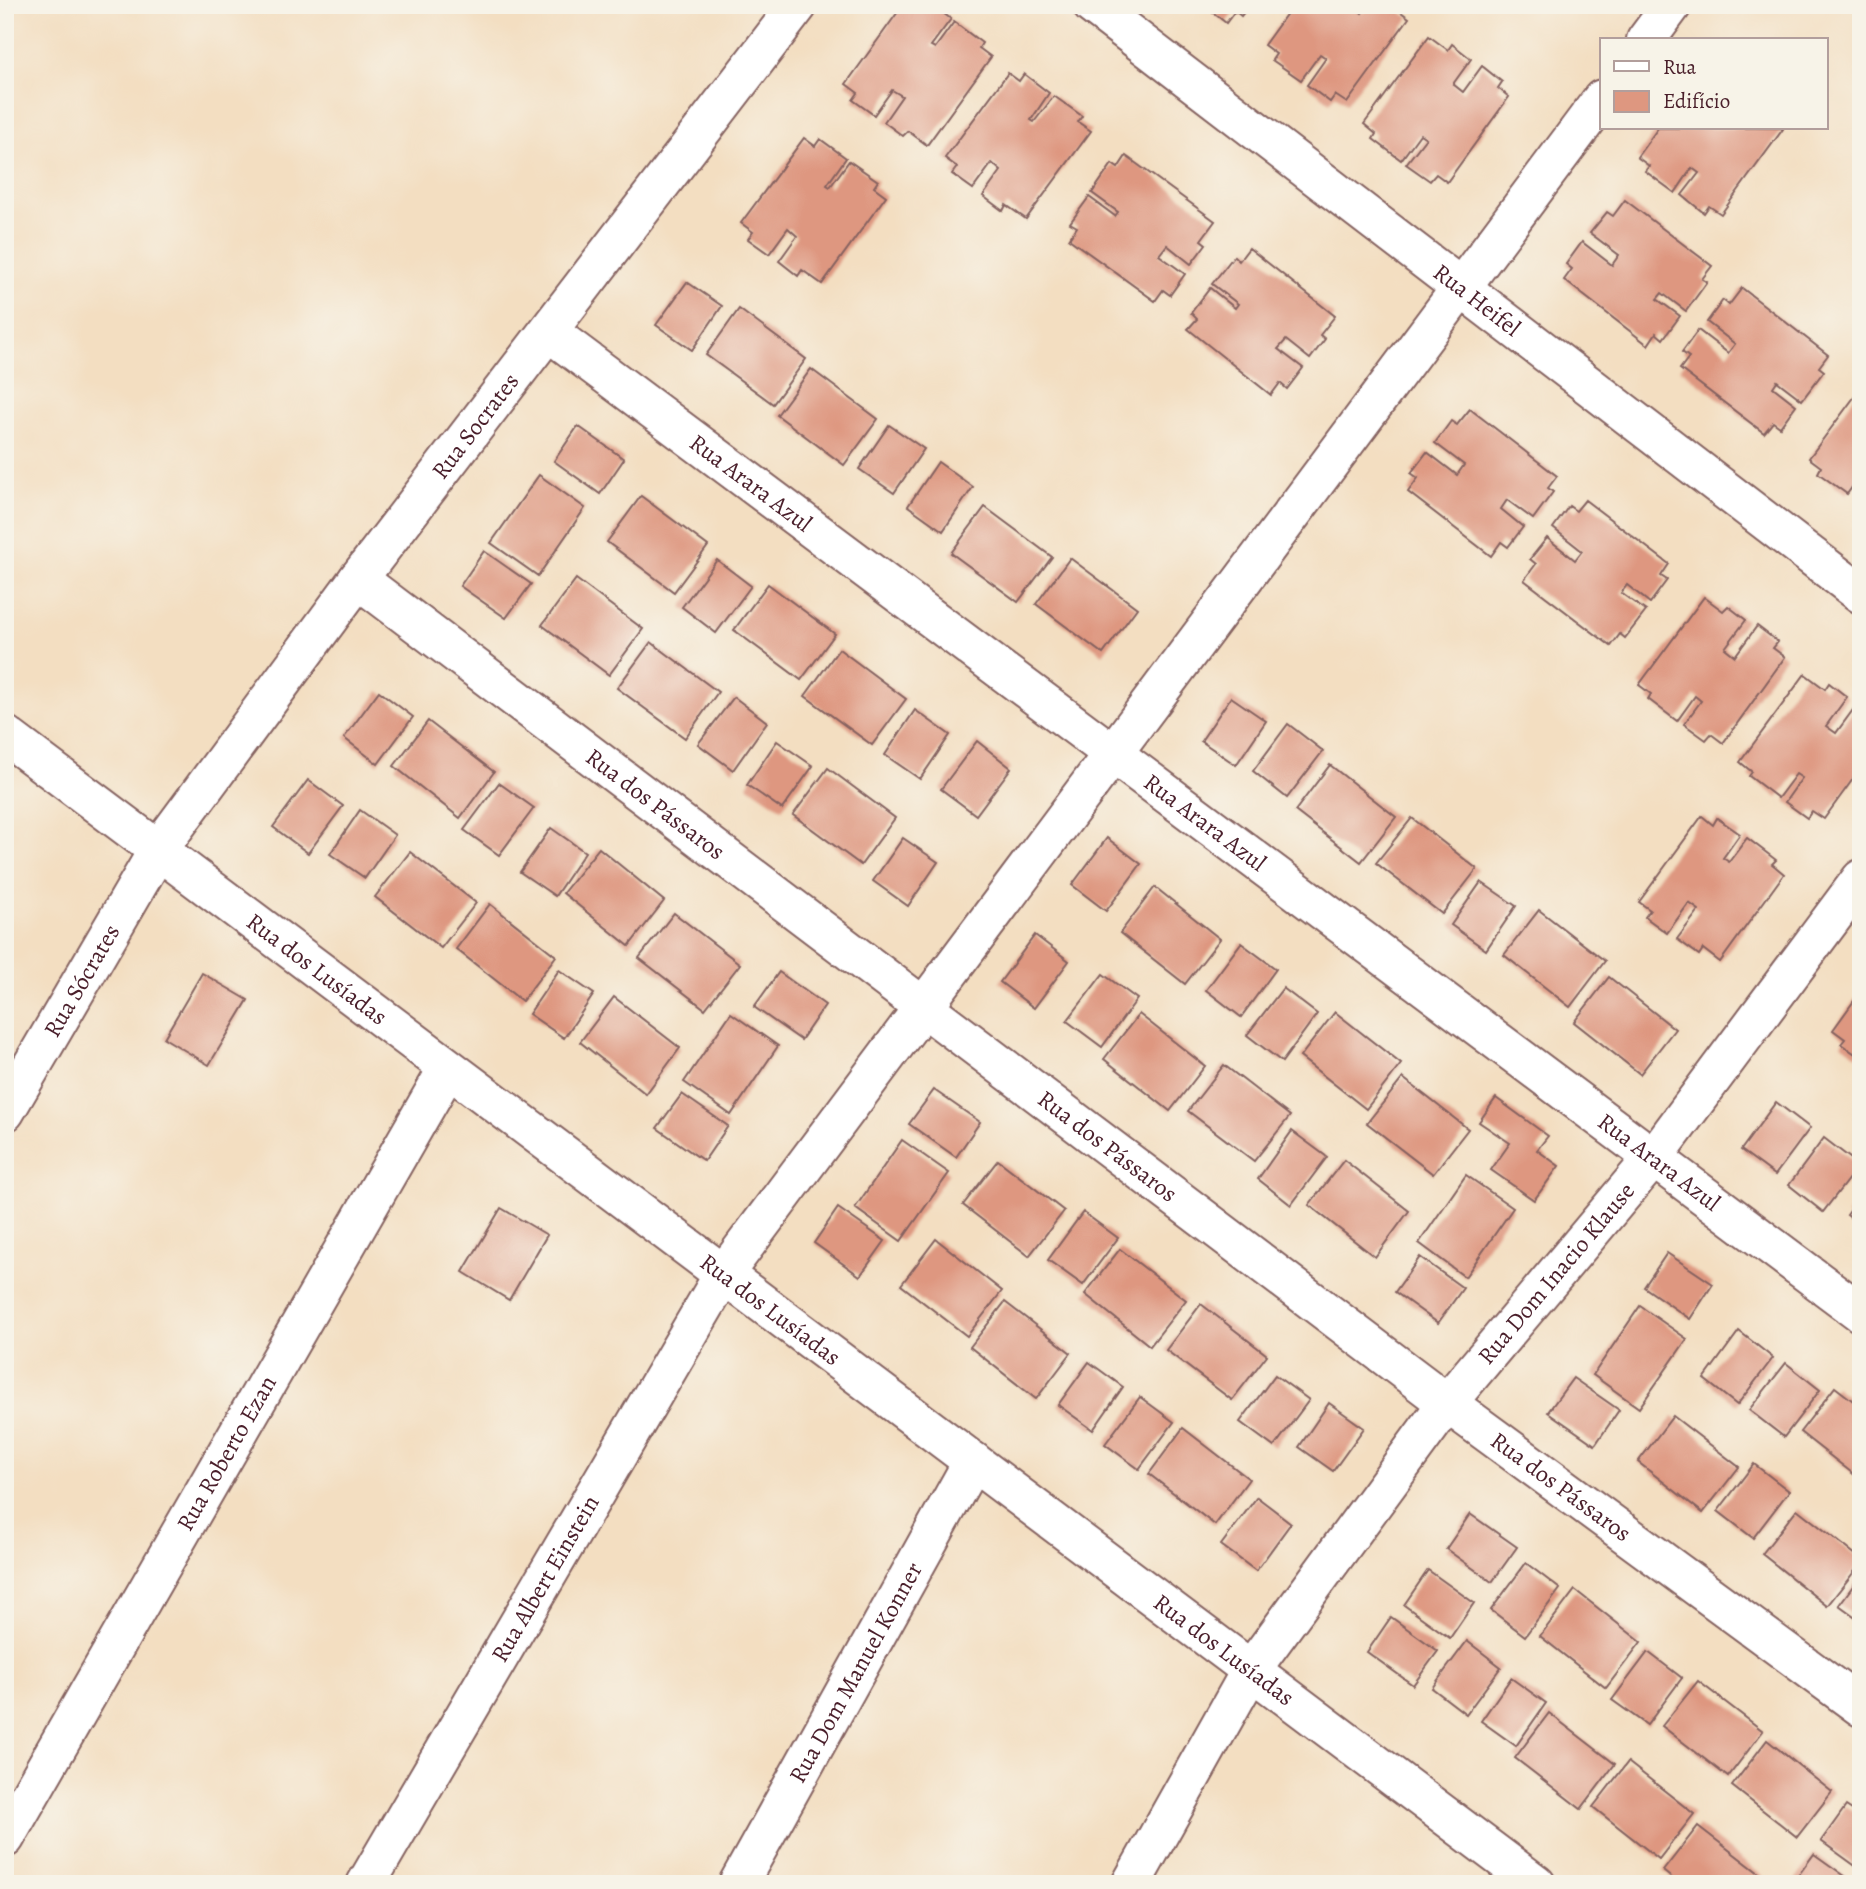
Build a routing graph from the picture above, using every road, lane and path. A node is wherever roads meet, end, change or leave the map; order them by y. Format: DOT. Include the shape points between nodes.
graph roads {
  1 [pos="798,5"];
  2 [pos="1092,5"];
  3 [pos="1672,5"];
  4 [pos="1647,38"];
  5 [pos="1600,102"];
  6 [pos="1461,288"];
  7 [pos="549,332"];
  8 [pos="358,579"];
  9 [pos="1861,594"];
  10 [pos="5,735"];
  11 [pos="1114,754"];
  12 [pos="158,850"];
  13 [pos="1861,879"];
  14 [pos="923,1007"];
  15 [pos="448,1068"];
  16 [pos="5,1112"];
  17 [pos="1653,1158"];
  18 [pos="723,1275"];
  19 [pos="1861,1312"];
  20 [pos="1447,1403"];
  21 [pos="973,1461"];
  22 [pos="1251,1670"];
  23 [pos="1861,1707"];
  24 [pos="5,1838"];
  25 [pos="1529,1882"];
  26 [pos="366,1884"];
  27 [pos="738,1884"];
  28 [pos="1130,1884"];
  1 -- 7 [label="street, Rua Socrates"];
  2 -- 6 [label="street, Rua Heifel"];
  3 -- 4 [label="street"];
  5 -- 6 [label="street, Rua Albert Einstein"];
  6 -- 9 [label="street, Rua Heifel"];
  6 -- 11 [label="street, Rua Albert Einstein"];
  7 -- 8 [label="street, Rua Socrates"];
  7 -- 11 [label="street, Rua Arara Azul"];
  8 -- 12 [label="street, Rua Socrates"];
  8 -- 14 [label="street, Rua dos Pássaros"];
  10 -- 12 [label="street, Rua dos Lusíadas"];
  11 -- 14 [label="street, Rua Albert Einstein"];
  11 -- 17 [label="street, Rua Arara Azul"];
  12 -- 15 [label="street, Rua dos Lusíadas"];
  12 -- 16 [label="street, Rua Sócrates"];
  13 -- 17 [label="street, Rua Dom Inacio Klause"];
  14 -- 18 [label="street, Rua Albert Einstein"];
  14 -- 20 [label="street, Rua dos Pássaros"];
  15 -- 18 [label="street, Rua dos Lusíadas"];
  15 -- 24 [label="street, Rua Roberto Ezan"];
  17 -- 19 [label="street, Rua Arara Azul"];
  17 -- 20 [label="street, Rua Dom Inacio Klause"];
  18 -- 21 [label="street, Rua dos Lusíadas"];
  18 -- 26 [label="street, Rua Albert Einstein"];
  20 -- 22 [label="street, Rua Dom Inacio Klause"];
  20 -- 23 [label="street, Rua dos Pássaros"];
  21 -- 22 [label="street, Rua dos Lusíadas"];
  21 -- 27 [label="street, Rua Dom Manuel Konner"];
  22 -- 25 [label="street, Rua dos Lusíadas"];
  22 -- 28 [label="street, Rua Dom Inacio Klause"];
}
